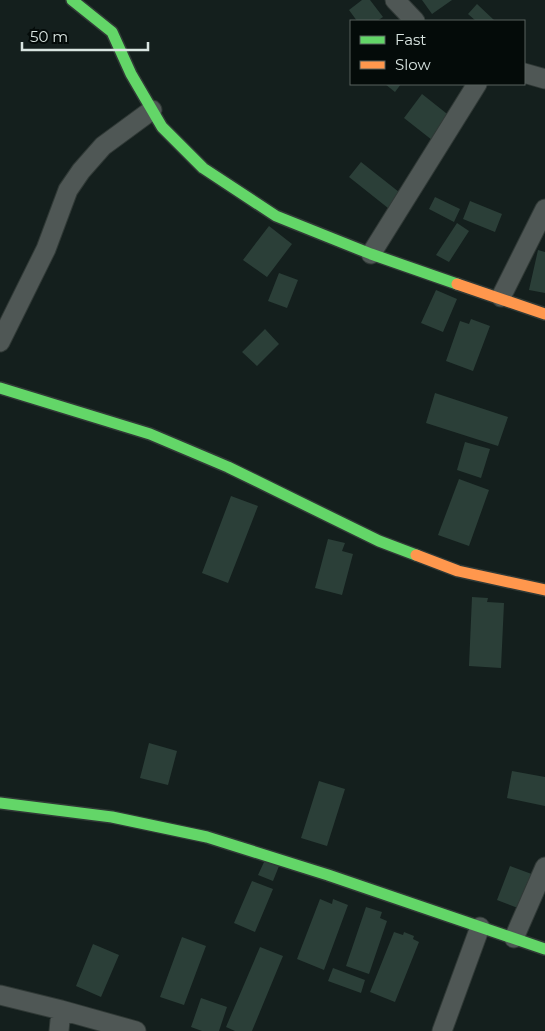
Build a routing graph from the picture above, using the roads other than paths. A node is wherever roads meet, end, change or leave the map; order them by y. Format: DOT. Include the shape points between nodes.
graph roads {
  1 [pos="72,0"];
  2 [pos="395,0"];
  3 [pos="414,20"];
  4 [pos="525,73"];
  5 [pos="545,79"];
  6 [pos="476,85"];
  7 [pos="152,110"];
  8 [pos="545,209"];
  9 [pos="371,254"];
  10 [pos="501,297"];
  11 [pos="545,314"];
  12 [pos="0,342"];
  13 [pos="0,388"];
  14 [pos="545,590"];
  15 [pos="0,803"];
  16 [pos="545,867"];
  17 [pos="480,927"];
  18 [pos="514,938"];
  19 [pos="545,949"];
  20 [pos="0,996"];
  21 [pos="61,1010"];
  22 [pos="59,1031"];
  23 [pos="136,1031"];
  24 [pos="442,1031"];
  1 -- 7 [label="street" via="112,32"];
  2 -- 3 [label="street"];
  4 -- 5 [label="street"];
  6 -- 9 [label="street"];
  7 -- 9 [label="street" via="162,127 203,168 276,216"];
  7 -- 12 [label="street" via="103,146 68,190 46,249"];
  8 -- 10 [label="street"];
  9 -- 10 [label="street"];
  10 -- 11 [label="street"];
  13 -- 14 [label="street" via="150,434 228,467 379,541 458,571"];
  15 -- 17 [label="street" via="112,817 207,837"];
  16 -- 18 [label="street"];
  17 -- 18 [label="street"];
  17 -- 24 [label="street"];
  18 -- 19 [label="street"];
  20 -- 21 [label="street"];
  21 -- 22 [label="street"];
  21 -- 23 [label="street"];
}
